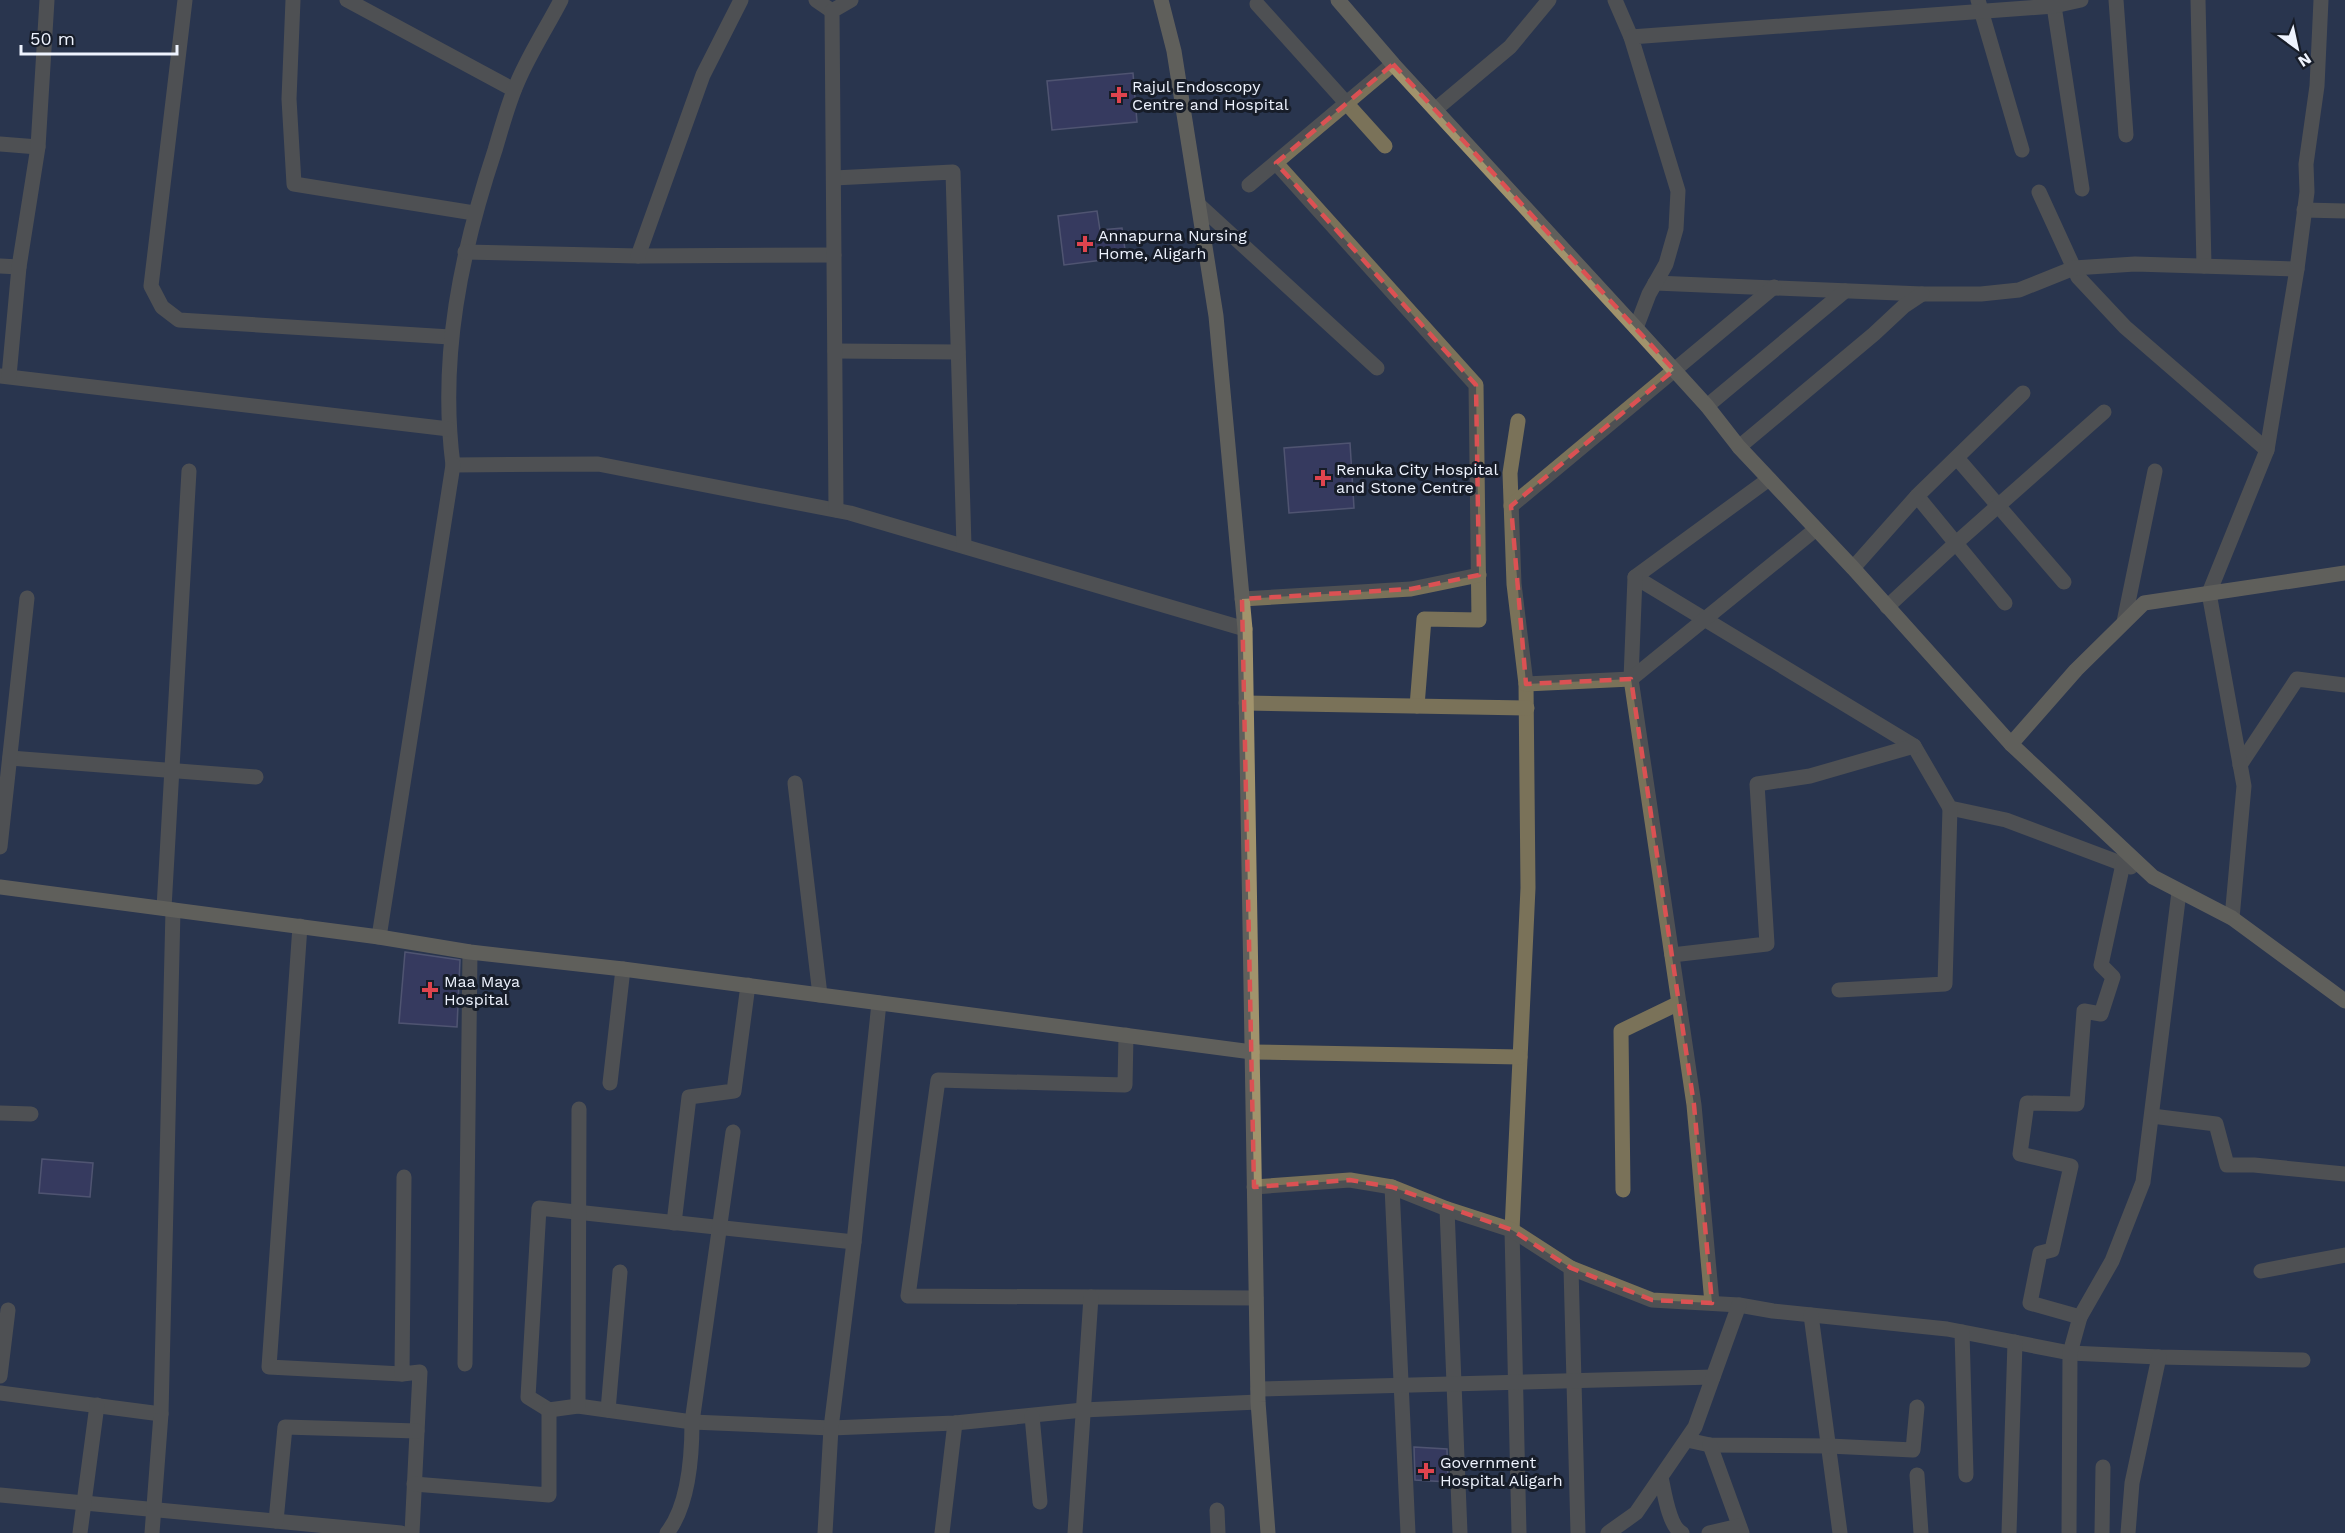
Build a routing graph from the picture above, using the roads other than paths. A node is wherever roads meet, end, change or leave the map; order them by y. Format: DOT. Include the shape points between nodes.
graph roads {
  1 [pos="47,0"];
  2 [pos="185,0"];
  3 [pos="294,0"];
  4 [pos="346,0"];
  5 [pos="561,0"];
  6 [pos="741,0"];
  7 [pos="816,0"];
  8 [pos="851,0"];
  9 [pos="1161,0"];
  10 [pos="1338,0"];
  11 [pos="1614,0"];
  12 [pos="2081,0"];
  13 [pos="2116,0"];
  14 [pos="2198,0"];
  15 [pos="2321,0"];
  16 [pos="1545,1"];
  17 [pos="1257,4"];
  18 [pos="1979,6"];
  19 [pos="2054,6"];
  20 [pos="832,11"];
  21 [pos="1631,37"];
  22 [pos="1393,64"];
  23 [pos="514,90"];
  24 [pos="1347,103"];
  25 [pos="1436,109"];
  26 [pos="2126,135"];
  27 [pos="0,144"];
  28 [pos="1385,146"];
  29 [pos="38,147"];
  30 [pos="2022,150"];
  31 [pos="1276,163"];
  32 [pos="834,178"];
  33 [pos="1249,185"];
  34 [pos="2082,189"];
  35 [pos="2039,192"];
  36 [pos="1198,205"];
  37 [pos="2304,210"];
  38 [pos="2345,211"];
  39 [pos="474,213"];
  40 [pos="465,252"];
  41 [pos="834,255"];
  42 [pos="638,256"];
  43 [pos="0,266"];
  44 [pos="2204,266"];
  45 [pos="19,267"];
  46 [pos="2074,268"];
  47 [pos="2297,269"];
  48 [pos="1655,283"];
  49 [pos="1774,287"];
  50 [pos="1845,291"];
  51 [pos="1922,294"];
  52 [pos="1636,328"];
  53 [pos="450,337"];
  54 [pos="835,351"];
  55 [pos="958,352"];
  56 [pos="1377,368"];
  57 [pos="1674,370"];
  58 [pos="5,376"];
  59 [pos="2023,393"];
  60 [pos="1707,406"];
  61 [pos="2104,412"];
  62 [pos="1518,421"];
  63 [pos="448,429"];
  64 [pos="1739,447"];
  65 [pos="2267,450"];
  66 [pos="1957,458"];
  67 [pos="453,465"];
  68 [pos="189,471"];
  69 [pos="2155,471"];
  70 [pos="1769,479"];
  71 [pos="1917,496"];
  72 [pos="1511,506"];
  73 [pos="1998,506"];
  74 [pos="836,510"];
  75 [pos="1816,529"];
  76 [pos="1956,543"];
  77 [pos="964,546"];
  78 [pos="1853,568"];
  79 [pos="2345,573"];
  80 [pos="1479,575"];
  81 [pos="1635,577"];
  82 [pos="2064,582"];
  83 [pos="2209,593"];
  84 [pos="27,598"];
  85 [pos="1242,599"];
  86 [pos="2006,603"];
  87 [pos="1887,607"];
  88 [pos="1705,619"];
  89 [pos="2124,622"];
  90 [pos="1245,629"];
  91 [pos="1631,679"];
  92 [pos="1526,684"];
  93 [pos="2345,685"];
  94 [pos="1246,703"];
  95 [pos="1417,706"];
  96 [pos="1527,708"];
  97 [pos="2011,744"];
  98 [pos="1914,747"];
  99 [pos="10,758"];
  100 [pos="2240,765"];
  101 [pos="172,771"];
  102 [pos="256,777"];
  103 [pos="795,783"];
  104 [pos="1950,808"];
  105 [pos="0,847"];
  106 [pos="2123,864"];
  107 [pos="2154,877"];
  108 [pos="0,887"];
  109 [pos="2179,892"];
  110 [pos="169,909"];
  111 [pos="2232,918"];
  112 [pos="300,926"];
  113 [pos="379,937"];
  114 [pos="470,952"];
  115 [pos="1672,955"];
  116 [pos="622,969"];
  117 [pos="748,985"];
  118 [pos="1839,990"];
  119 [pos="820,995"];
  120 [pos="2345,1001"];
  121 [pos="879,1003"];
  122 [pos="1679,1003"];
  123 [pos="1126,1035"];
  124 [pos="1252,1052"];
  125 [pos="1520,1057"];
  126 [pos="610,1083"];
  127 [pos="579,1109"];
  128 [pos="0,1113"];
  129 [pos="31,1114"];
  130 [pos="2152,1116"];
  131 [pos="733,1131"];
  132 [pos="2345,1174"];
  133 [pos="404,1177"];
  134 [pos="1254,1187"];
  135 [pos="1392,1187"];
  136 [pos="1623,1190"];
  137 [pos="1446,1209"];
  138 [pos="577,1212"];
  139 [pos="674,1223"];
  140 [pos="719,1227"];
  141 [pos="1512,1230"];
  142 [pos="854,1242"];
  143 [pos="2345,1255"];
  144 [pos="1571,1268"];
  145 [pos="2261,1271"];
  146 [pos="620,1272"];
  147 [pos="1091,1297"];
  148 [pos="1256,1298"];
  149 [pos="1712,1303"];
  150 [pos="1739,1305"];
  151 [pos="8,1310"];
  152 [pos="1811,1315"];
  153 [pos="2079,1317"];
  154 [pos="1962,1332"];
  155 [pos="2014,1342"];
  156 [pos="2070,1353"];
  157 [pos="2159,1358"];
  158 [pos="2304,1360"];
  159 [pos="465,1364"];
  160 [pos="402,1374"];
  161 [pos="0,1376"];
  162 [pos="1713,1377"];
  163 [pos="1574,1381"];
  164 [pos="1515,1383"];
  165 [pos="1454,1384"];
  166 [pos="1401,1386"];
  167 [pos="0,1393"];
  168 [pos="1258,1395"];
  169 [pos="97,1405"];
  170 [pos="578,1406"];
  171 [pos="1917,1407"];
  172 [pos="549,1410"];
  173 [pos="608,1410"];
  174 [pos="1083,1410"];
  175 [pos="161,1414"];
  176 [pos="1032,1416"];
  177 [pos="692,1422"];
  178 [pos="955,1424"];
  179 [pos="831,1428"];
  180 [pos="417,1431"];
  181 [pos="1686,1440"];
  182 [pos="1710,1445"];
  183 [pos="1829,1446"];
  184 [pos="2103,1467"];
  185 [pos="1917,1474"];
  186 [pos="1966,1475"];
  187 [pos="1661,1477"];
  188 [pos="414,1484"];
  189 [pos="0,1495"];
  190 [pos="1040,1502"];
  191 [pos="84,1503"];
  192 [pos="154,1510"];
  193 [pos="1217,1510"];
  194 [pos="276,1521"];
  195 [pos="1741,1529"];
  196 [pos="80,1533"];
  197 [pos="152,1533"];
  198 [pos="402,1533"];
  199 [pos="412,1533"];
  200 [pos="667,1533"];
  201 [pos="825,1533"];
  202 [pos="942,1533"];
  203 [pos="1075,1533"];
  204 [pos="1218,1533"];
  205 [pos="1268,1533"];
  206 [pos="1408,1533"];
  207 [pos="1460,1533"];
  208 [pos="1519,1533"];
  209 [pos="1578,1533"];
  210 [pos="1608,1533"];
  211 [pos="1682,1533"];
  212 [pos="1709,1533"];
  213 [pos="1839,1533"];
  214 [pos="1921,1533"];
  215 [pos="2009,1533"];
  216 [pos="2069,1533"];
  217 [pos="2103,1533"];
  218 [pos="2128,1533"];
  1 -- 29 [label="street"];
  2 -- 53 [label="street" via="152,286 162,308 179,320"];
  3 -- 39 [label="street" via="289,99 294,184"];
  4 -- 23 [label="street"];
  5 -- 23 [label="street"];
  6 -- 42 [label="street" via="704,75"];
  7 -- 20 [label="street"];
  8 -- 20 [label="street"];
  9 -- 36 [label="street" via="1174,51"];
  10 -- 22 [label="street"];
  11 -- 21 [label="street"];
  12 -- 19 [label="street"];
  13 -- 26 [label="street"];
  14 -- 44 [label="street"];
  15 -- 37 [label="street"];
  16 -- 25 [label="street" via="1510,47"];
  17 -- 24 [label="street"];
  18 -- 19 [label="street"];
  18 -- 21 [label="street"];
  18 -- 30 [label="street"];
  19 -- 34 [label="street"];
  20 -- 32 [label="street"];
  21 -- 48 [label="street" via="1678,191 1676,229 1666,264"];
  22 -- 24 [label="street"];
  22 -- 25 [label="street"];
  23 -- 39 [label="street"];
  24 -- 28 [label="street"];
  24 -- 31 [label="street"];
  25 -- 52 [label="street"];
  27 -- 29 [label="street"];
  29 -- 45 [label="street"];
  31 -- 33 [label="street"];
  31 -- 80 [label="street" via="1476,385"];
  32 -- 41 [label="street"];
  32 -- 55 [label="street" via="953,172"];
  35 -- 46 [label="street"];
  36 -- 56 [label="street"];
  36 -- 85 [label="street" via="1216,316"];
  37 -- 38 [label="street"];
  37 -- 47 [label="street"];
  39 -- 40 [label="street"];
  40 -- 42 [label="street"];
  40 -- 53 [label="street"];
  41 -- 42 [label="street"];
  41 -- 54 [label="street"];
  43 -- 45 [label="street"];
  44 -- 46 [label="street" via="2135,264"];
  44 -- 47 [label="street"];
  45 -- 58 [label="street"];
  46 -- 51 [label="street" via="2019,290"];
  46 -- 65 [label="street" via="2125,327"];
  47 -- 65 [label="street"];
  48 -- 49 [label="street"];
  48 -- 52 [label="street"];
  49 -- 50 [label="street"];
  49 -- 57 [label="street"];
  50 -- 51 [label="street"];
  50 -- 60 [label="street"];
  51 -- 64 [label="street"];
  52 -- 57 [label="street"];
  53 -- 63 [label="street"];
  54 -- 55 [label="street"];
  54 -- 74 [label="street"];
  55 -- 77 [label="street"];
  57 -- 60 [label="street"];
  57 -- 72 [label="street"];
  58 -- 63 [label="street"];
  59 -- 66 [label="street"];
  60 -- 64 [label="street"];
  61 -- 73 [label="street"];
  62 -- 72 [label="street" via="1510,473"];
  63 -- 67 [label="street"];
  64 -- 70 [label="street"];
  65 -- 83 [label="street"];
  66 -- 71 [label="street"];
  66 -- 73 [label="street"];
  67 -- 74 [label="street" via="598,464"];
  67 -- 113 [label="street"];
  68 -- 101 [label="street"];
  69 -- 89 [label="street"];
  70 -- 75 [label="street"];
  70 -- 81 [label="street"];
  71 -- 76 [label="street"];
  71 -- 78 [label="street"];
  72 -- 92 [label="street" via="1514,584"];
  73 -- 76 [label="street"];
  73 -- 82 [label="street"];
  74 -- 77 [label="street"];
  75 -- 78 [label="street"];
  75 -- 88 [label="street"];
  76 -- 86 [label="street"];
  76 -- 87 [label="street"];
  77 -- 90 [label="street"];
  78 -- 87 [label="street"];
  79 -- 83 [label="street"];
  80 -- 85 [label="street" via="1411,589"];
  80 -- 95 [label="street" via="1479,620 1424,619"];
  81 -- 88 [label="street"];
  81 -- 91 [label="street"];
  83 -- 89 [label="street" via="2144,603"];
  83 -- 100 [label="street"];
  84 -- 99 [label="street"];
  85 -- 90 [label="street"];
  87 -- 97 [label="street"];
  88 -- 91 [label="street"];
  88 -- 98 [label="street"];
  89 -- 97 [label="street"];
  90 -- 94 [label="street"];
  91 -- 92 [label="street"];
  91 -- 115 [label="street"];
  92 -- 96 [label="street"];
  93 -- 100 [label="street" via="2297,679"];
  94 -- 95 [label="street"];
  94 -- 124 [label="street"];
  95 -- 96 [label="street"];
  96 -- 125 [label="street" via="1528,888"];
  97 -- 107 [label="street"];
  98 -- 104 [label="street"];
  98 -- 115 [label="street" via="1810,776 1757,784 1767,944"];
  99 -- 101 [label="street"];
  99 -- 105 [label="street"];
  100 -- 111 [label="street" via="2244,786"];
  101 -- 102 [label="street"];
  101 -- 110 [label="street"];
  103 -- 119 [label="street"];
  104 -- 106 [label="street" via="2006,820"];
  104 -- 118 [label="street" via="1945,984"];
  106 -- 107 [label="street"];
  106 -- 153 [label="street" via="2101,965 2113,977 2101,1014 2084,1011 2077,1104 2027,1103 2020,1154 2071,1166 2052,1250 2040,1253 2030,1302"];
  107 -- 109 [label="street"];
  108 -- 110 [label="street"];
  109 -- 111 [label="street"];
  109 -- 130 [label="street"];
  110 -- 112 [label="street"];
  110 -- 175 [label="street"];
  111 -- 120 [label="street"];
  112 -- 113 [label="street"];
  112 -- 160 [label="street" via="268,1367"];
  113 -- 114 [label="street"];
  114 -- 116 [label="street"];
  114 -- 159 [label="street"];
  115 -- 122 [label="street"];
  116 -- 117 [label="street"];
  116 -- 126 [label="street"];
  117 -- 119 [label="street"];
  117 -- 139 [label="street" via="734,1090 689,1097"];
  119 -- 121 [label="street"];
  121 -- 123 [label="street"];
  121 -- 142 [label="street"];
  122 -- 136 [label="street" via="1621,1031"];
  122 -- 149 [label="street" via="1694,1105"];
  123 -- 124 [label="street"];
  123 -- 147 [label="street" via="1125,1085 938,1080 908,1296"];
  124 -- 125 [label="street"];
  124 -- 134 [label="street"];
  125 -- 141 [label="street"];
  127 -- 138 [label="street"];
  128 -- 129 [label="street"];
  130 -- 132 [label="street" via="2216,1124 2227,1165 2254,1164"];
  130 -- 153 [label="street" via="2143,1182 2112,1262"];
  131 -- 140 [label="street"];
  133 -- 160 [label="street"];
  134 -- 135 [label="street" via="1350,1180"];
  134 -- 148 [label="street"];
  135 -- 137 [label="street"];
  135 -- 166 [label="street"];
  137 -- 141 [label="street"];
  137 -- 165 [label="street"];
  138 -- 139 [label="street"];
  138 -- 170 [label="street"];
  138 -- 172 [label="street" via="539,1208 528,1397"];
  139 -- 140 [label="street"];
  140 -- 142 [label="street"];
  140 -- 177 [label="street"];
  141 -- 144 [label="street"];
  141 -- 164 [label="street"];
  142 -- 179 [label="street"];
  143 -- 145 [label="street"];
  144 -- 149 [label="street" via="1652,1300"];
  144 -- 163 [label="street"];
  146 -- 173 [label="street"];
  147 -- 148 [label="street"];
  147 -- 174 [label="street"];
  148 -- 168 [label="street"];
  149 -- 150 [label="street"];
  150 -- 152 [label="street"];
  150 -- 162 [label="street"];
  151 -- 161 [label="street"];
  152 -- 154 [label="street"];
  152 -- 183 [label="street"];
  153 -- 156 [label="street"];
  154 -- 155 [label="street"];
  154 -- 186 [label="street"];
  155 -- 156 [label="street"];
  155 -- 215 [label="street"];
  156 -- 157 [label="street"];
  156 -- 216 [label="street"];
  157 -- 158 [label="street"];
  157 -- 218 [label="street" via="2132,1482"];
  160 -- 180 [label="street" via="420,1372"];
  162 -- 163 [label="street"];
  162 -- 181 [label="street" via="1695,1427"];
  163 -- 164 [label="street"];
  163 -- 209 [label="street"];
  164 -- 165 [label="street"];
  164 -- 208 [label="street"];
  165 -- 166 [label="street"];
  165 -- 207 [label="street"];
  166 -- 168 [label="street"];
  166 -- 206 [label="street"];
  167 -- 169 [label="street"];
  168 -- 174 [label="street"];
  168 -- 205 [label="street"];
  169 -- 175 [label="street"];
  169 -- 191 [label="street"];
  170 -- 172 [label="street"];
  170 -- 173 [label="street"];
  171 -- 183 [label="street" via="1913,1450"];
  172 -- 188 [label="street" via="549,1495"];
  173 -- 177 [label="street"];
  174 -- 176 [label="street"];
  174 -- 203 [label="street"];
  175 -- 192 [label="street"];
  176 -- 178 [label="street"];
  176 -- 190 [label="street"];
  177 -- 179 [label="street"];
  177 -- 200 [label="street" via="692,1451 680,1514"];
  178 -- 179 [label="street"];
  178 -- 202 [label="street"];
  179 -- 201 [label="street"];
  180 -- 188 [label="street"];
  180 -- 194 [label="street" via="285,1427"];
  181 -- 182 [label="street"];
  181 -- 187 [label="street"];
  182 -- 183 [label="street"];
  182 -- 195 [label="street"];
  183 -- 213 [label="street"];
  184 -- 217 [label="street"];
  185 -- 214 [label="street"];
  187 -- 210 [label="street" via="1636,1513"];
  187 -- 211 [label="street" via="1673,1523"];
  188 -- 199 [label="street"];
  189 -- 191 [label="street"];
  191 -- 192 [label="street"];
  191 -- 196 [label="street"];
  192 -- 194 [label="street"];
  192 -- 197 [label="street"];
  193 -- 204 [label="street"];
  194 -- 198 [label="street"];
  195 -- 212 [label="street"];
}
